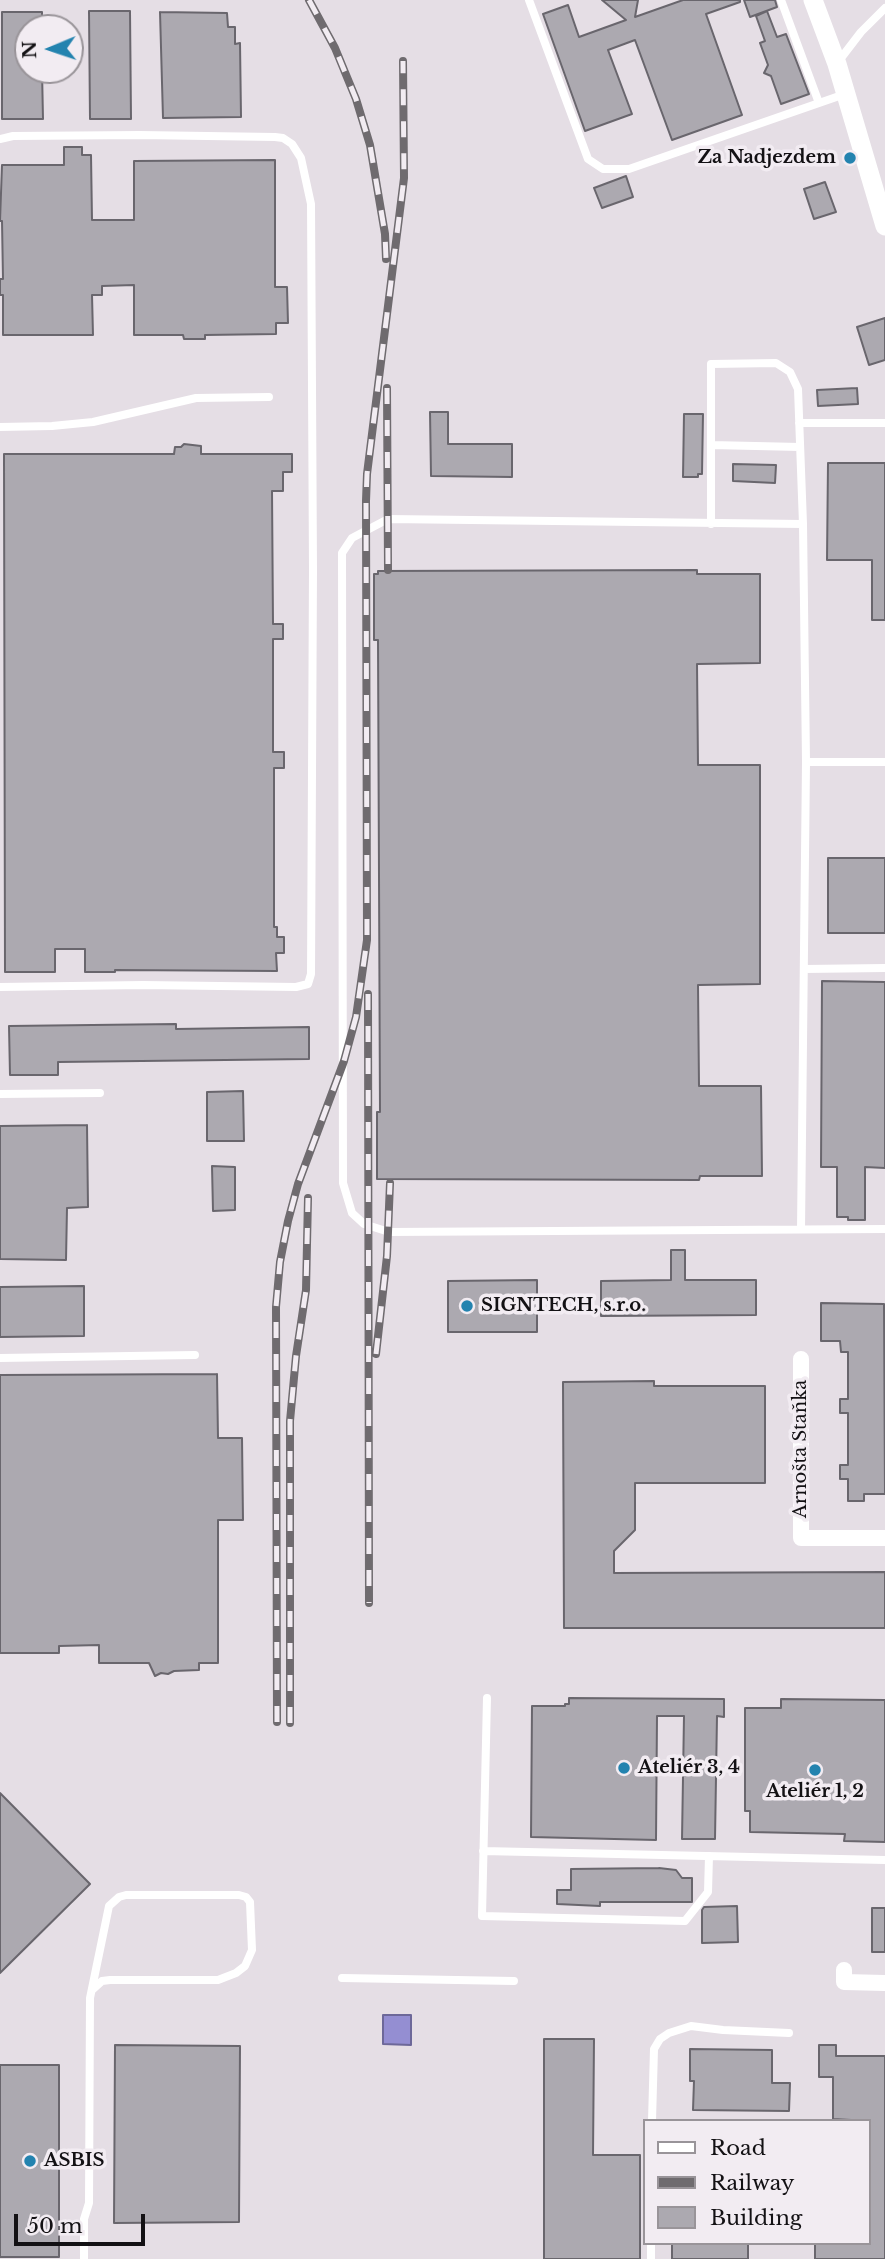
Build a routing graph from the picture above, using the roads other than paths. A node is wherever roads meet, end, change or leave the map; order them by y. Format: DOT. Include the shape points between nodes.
graph roads {
  1 [pos="528,0"];
  2 [pos="781,0"];
  3 [pos="813,0"];
  4 [pos="885,8"];
  5 [pos="836,64"];
  6 [pos="845,94"];
  7 [pos="819,103"];
  8 [pos="0,139"];
  9 [pos="885,226"];
  10 [pos="269,397"];
  11 [pos="885,423"];
  12 [pos="799,424"];
  13 [pos="0,427"];
  14 [pos="711,445"];
  15 [pos="800,446"];
  16 [pos="711,524"];
  17 [pos="803,524"];
  18 [pos="806,762"];
  19 [pos="885,762"];
  20 [pos="885,968"];
  21 [pos="804,970"];
  22 [pos="0,987"];
  23 [pos="100,1093"];
  24 [pos="0,1094"];
  25 [pos="801,1229"];
  26 [pos="885,1229"];
  27 [pos="195,1355"];
  28 [pos="0,1359"];
  29 [pos="802,1359"];
  30 [pos="885,1538"];
  31 [pos="487,1698"];
  32 [pos="483,1851"];
  33 [pos="709,1856"];
  34 [pos="885,1860"];
  35 [pos="844,1970"];
  36 [pos="342,1978"];
  37 [pos="513,1981"];
  38 [pos="885,1983"];
  39 [pos="92,1990"];
  40 [pos="789,2033"];
  41 [pos="652,2119"];
  42 [pos="84,2259"];
  1 -- 7 [label="lane" via="588,159 604,169 629,169"];
  2 -- 7 [label="lane"];
  3 -- 5 [label="street"];
  4 -- 5 [label="lane"];
  5 -- 6 [label="street"];
  6 -- 7 [label="lane"];
  6 -- 9 [label="street"];
  8 -- 22 [label="lane" via="140,135 283,138 297,151 312,204 313,570 311,974 307,984"];
  10 -- 13 [label="lane" via="196,398 93,422"];
  11 -- 12 [label="lane"];
  12 -- 14 [label="lane" via="798,389 790,372 776,363 711,364"];
  12 -- 15 [label="lane"];
  14 -- 15 [label="lane"];
  14 -- 16 [label="lane"];
  15 -- 17 [label="lane"];
  16 -- 17 [label="lane"];
  16 -- 25 [label="lane" via="387,519 352,538 342,553 343,1183 352,1213 365,1224 389,1232"];
  17 -- 18 [label="lane"];
  18 -- 19 [label="lane"];
  18 -- 21 [label="lane"];
  20 -- 21 [label="lane"];
  21 -- 25 [label="lane"];
  23 -- 24 [label="lane"];
  25 -- 26 [label="lane"];
  27 -- 28 [label="lane"];
  29 -- 30 [label="street, Arnošta Staňka" via="801,1538"];
  31 -- 32 [label="lane"];
  32 -- 33 [label="lane"];
  32 -- 33 [label="lane" via="482,1916 685,1921 708,1892"];
  33 -- 34 [label="lane"];
  35 -- 38 [label="street" via="844,1982"];
  36 -- 37 [label="lane"];
  39 -- 39 [label="lane" via="107,1913 120,1897 246,1897 252,1908 252,1950 236,1973 218,1980 110,1980"];
  39 -- 42 [label="lane"];
  40 -- 41 [label="lane" via="691,2026 668,2033 654,2049"];
}
